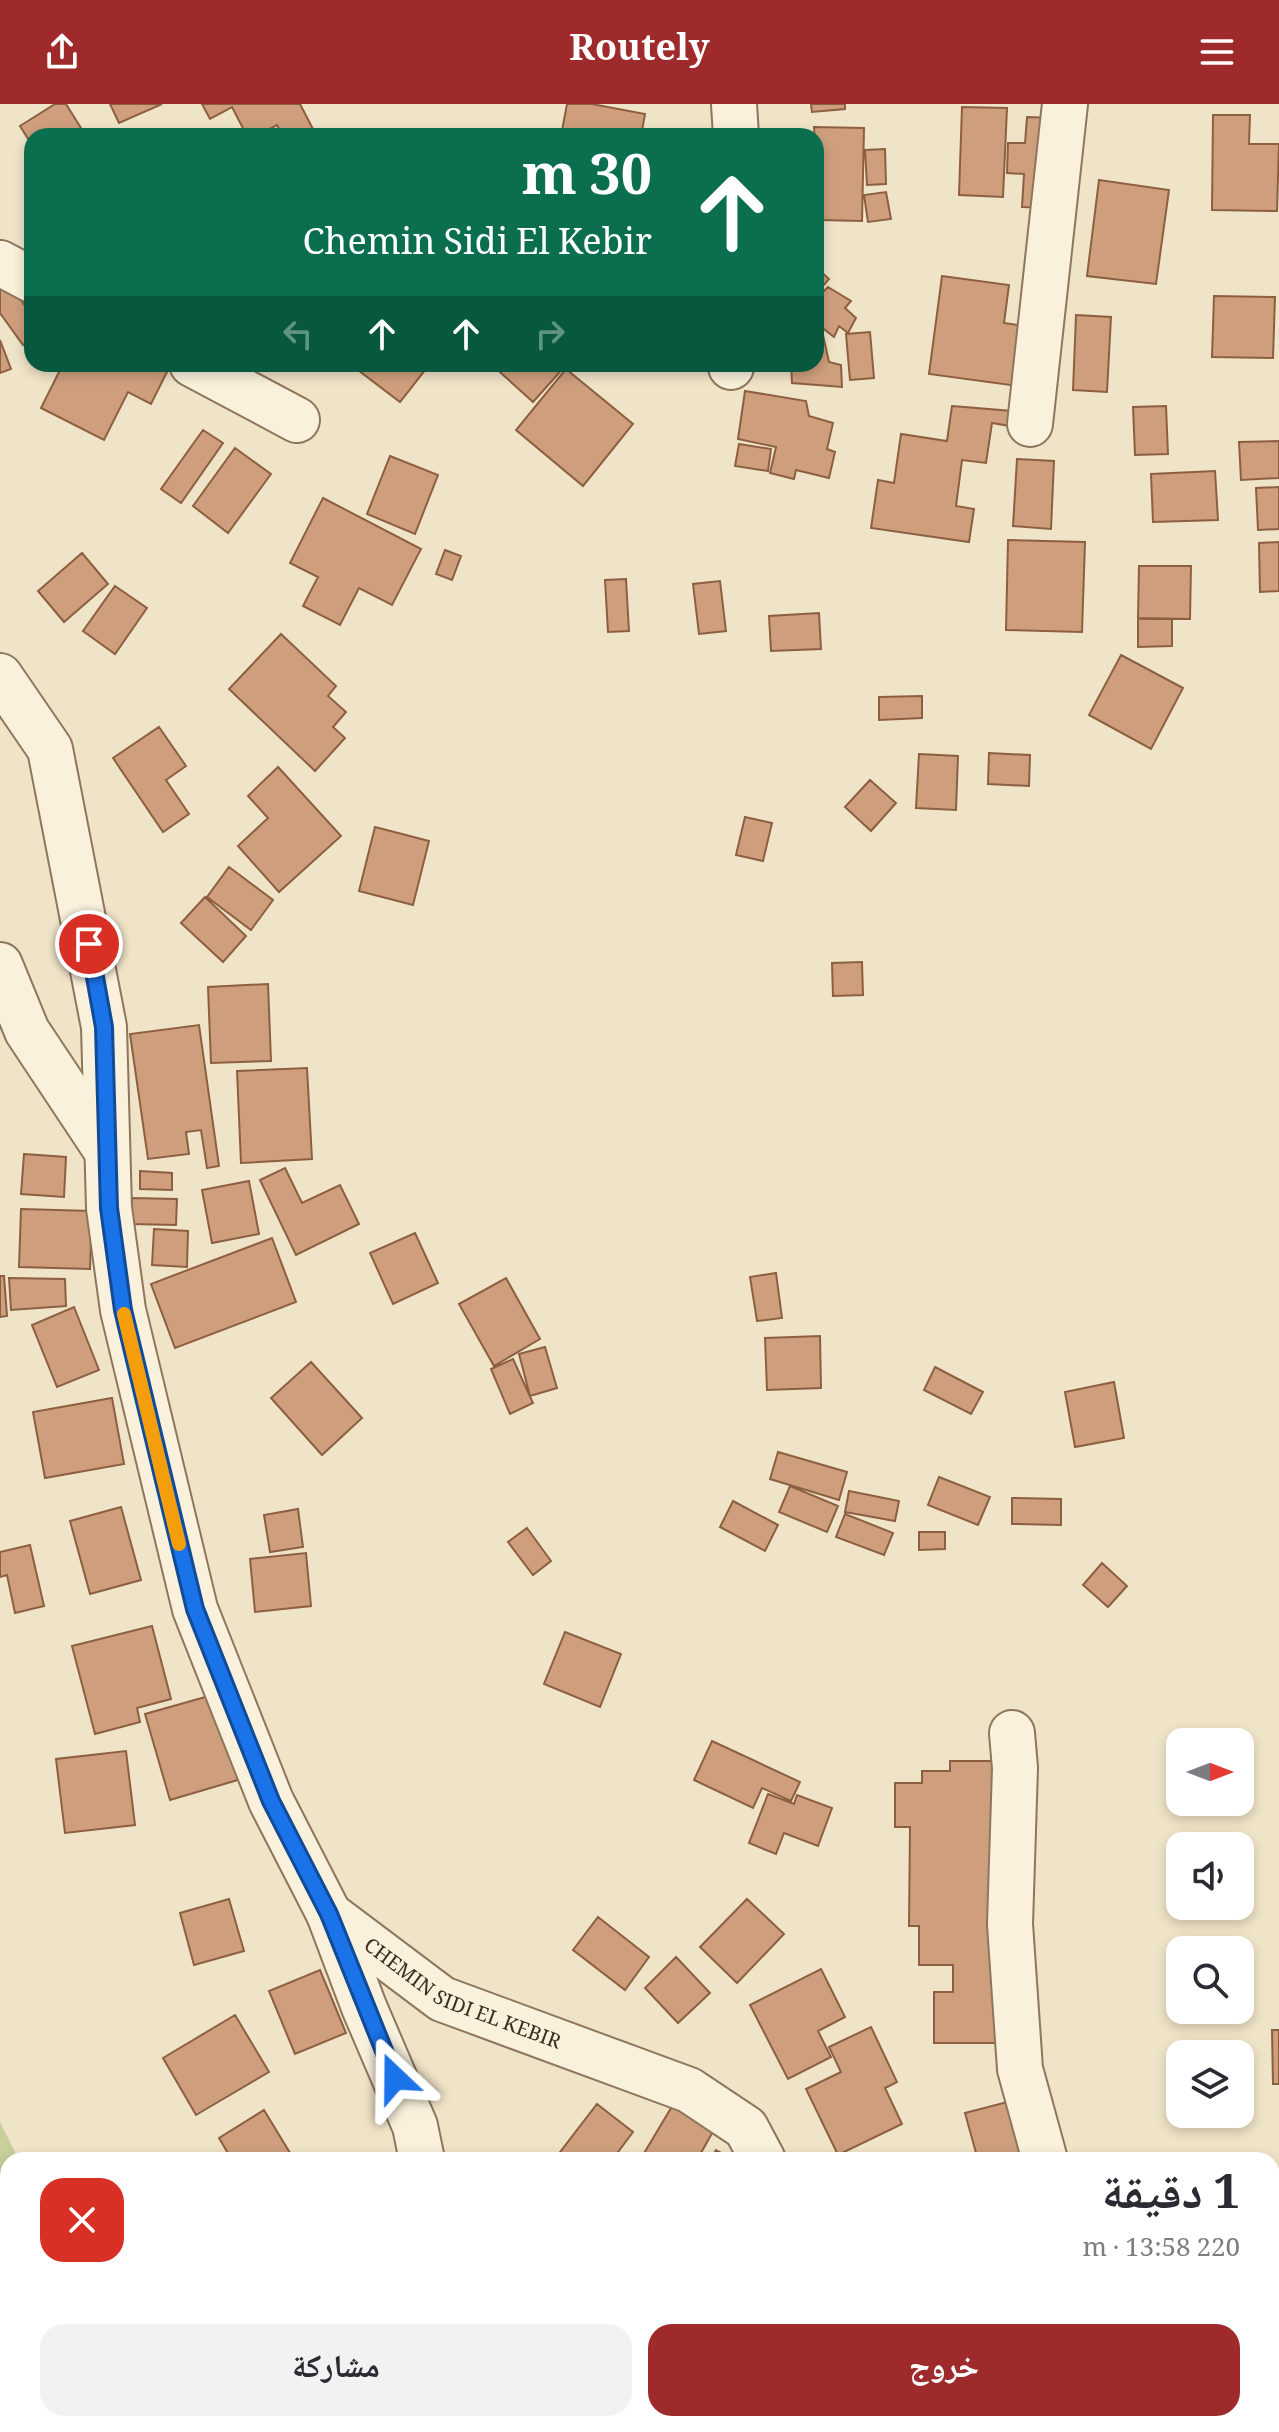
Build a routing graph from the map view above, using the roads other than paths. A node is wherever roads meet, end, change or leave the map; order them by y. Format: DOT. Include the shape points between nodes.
graph roads {
  1 [pos="734,104"];
  2 [pos="1065,104"];
  3 [pos="736,128"];
  4 [pos="0,263"];
  5 [pos="24,276"];
  6 [pos="207,372"];
  7 [pos="297,420"];
  8 [pos="1030,424"];
  9 [pos="0,676"];
  10 [pos="0,965"];
  11 [pos="106,1150"];
  12 [pos="1012,1733"];
  13 [pos="329,1914"];
  14 [pos="420,2152"];
  15 [pos="759,2152"];
  16 [pos="1043,2152"];
  1 -- 3 [label="street"];
  2 -- 8 [label="street"];
  4 -- 5 [label="street"];
  6 -- 7 [label="street"];
  9 -- 11 [label="street, CHEMIN SIDI EL KEBIR" via="50,749 104,1027"];
  10 -- 11 [label="street" via="27,1031"];
  11 -- 13 [label="street, CHEMIN SIDI EL KEBIR" via="123,1310 195,1609 271,1801"];
  12 -- 16 [label="street" via="1010,1924 1020,2069"];
  13 -- 14 [label="street" via="415,2126"];
  13 -- 15 [label="street, CHEMIN SIDI EL KEBIR" via="442,1999 689,2090 746,2128"];
}
